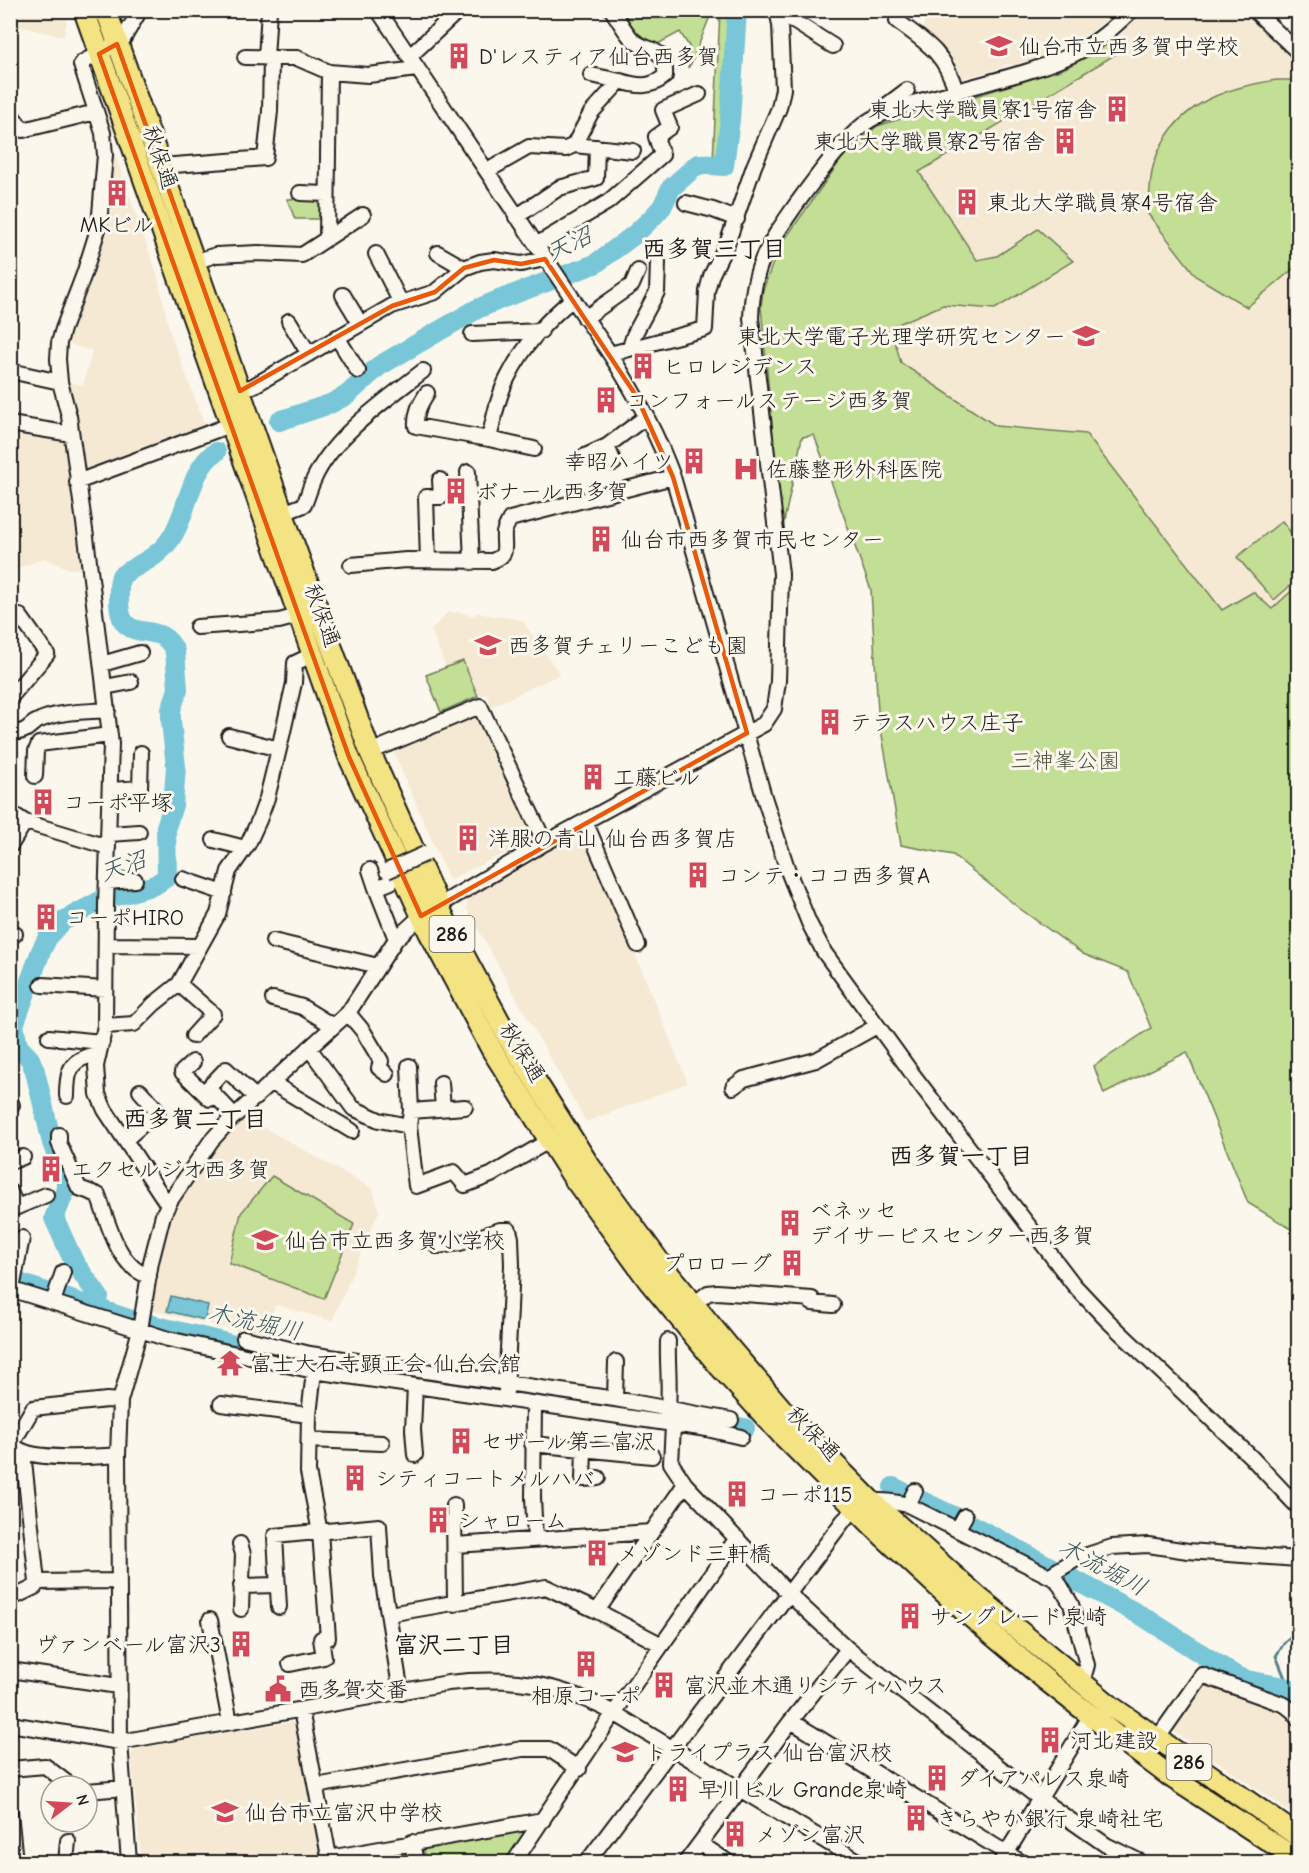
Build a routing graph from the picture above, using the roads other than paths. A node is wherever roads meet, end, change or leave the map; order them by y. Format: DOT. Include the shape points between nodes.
graph roads {
  1 [pos="84,10"];
  2 [pos="106,10"];
  3 [pos="140,10"];
  4 [pos="268,10"];
  5 [pos="378,10"];
  6 [pos="459,10"];
  7 [pos="612,10"];
  8 [pos="898,10"];
  9 [pos="1132,10"];
  10 [pos="1254,10"];
  11 [pos="783,14"];
  12 [pos="117,44"];
  13 [pos="833,46"];
  14 [pos="1299,52"];
  15 [pos="99,54"];
  16 [pos="245,57"];
  17 [pos="268,58"];
  18 [pos="413,62"];
  19 [pos="329,72"];
  20 [pos="591,75"];
  21 [pos="620,81"];
  22 [pos="907,90"];
  23 [pos="956,91"];
  24 [pos="699,94"];
  25 [pos="96,112"];
  26 [pos="10,113"];
  27 [pos="884,113"];
  28 [pos="574,144"];
  29 [pos="597,147"];
  30 [pos="633,152"];
  31 [pos="161,166"];
  32 [pos="487,171"];
  33 [pos="300,193"];
  34 [pos="327,194"];
  35 [pos="686,203"];
  36 [pos="363,215"];
  37 [pos="516,217"];
  38 [pos="737,219"];
  39 [pos="327,238"];
  40 [pos="536,244"];
  41 [pos="438,253"];
  42 [pos="376,254"];
  43 [pos="545,259"];
  44 [pos="194,262"];
  45 [pos="658,262"];
  46 [pos="464,268"];
  47 [pos="638,271"];
  48 [pos="343,295"];
  49 [pos="573,299"];
  50 [pos="401,303"];
  51 [pos="585,318"];
  52 [pos="289,321"];
  53 [pos="360,323"];
  54 [pos="541,331"];
  55 [pos="472,334"];
  56 [pos="337,337"];
  57 [pos="630,347"];
  58 [pos="309,354"];
  59 [pos="610,354"];
  60 [pos="10,371"];
  61 [pos="358,371"];
  62 [pos="423,371"];
  63 [pos="60,382"];
  64 [pos="240,391"];
  65 [pos="427,393"];
  66 [pos="647,416"];
  67 [pos="10,424"];
  68 [pos="230,425"];
  69 [pos="71,434"];
  70 [pos="489,439"];
  71 [pos="607,446"];
  72 [pos="534,449"];
  73 [pos="583,457"];
  74 [pos="614,463"];
  75 [pos="468,472"];
  76 [pos="673,477"];
  77 [pos="440,480"];
  78 [pos="77,482"];
  79 [pos="283,513"];
  80 [pos="428,560"];
  81 [pos="472,562"];
  82 [pos="351,565"];
  83 [pos="20,616"];
  84 [pos="298,616"];
  85 [pos="197,627"];
  86 [pos="140,653"];
  87 [pos="312,655"];
  88 [pos="102,664"];
  89 [pos="131,682"];
  90 [pos="105,687"];
  91 [pos="10,698"];
  92 [pos="108,710"];
  93 [pos="10,733"];
  94 [pos="747,733"];
  95 [pos="110,735"];
  96 [pos="229,736"];
  97 [pos="279,748"];
  98 [pos="370,752"];
  99 [pos="141,753"];
  100 [pos="35,776"];
  101 [pos="111,790"];
  102 [pos="10,812"];
  103 [pos="585,821"];
  104 [pos="25,822"];
  105 [pos="139,832"];
  106 [pos="109,840"];
  107 [pos="214,840"];
  108 [pos="545,843"];
  109 [pos="10,846"];
  110 [pos="245,848"];
  111 [pos="425,854"];
  112 [pos="370,870"];
  113 [pos="393,878"];
  114 [pos="183,879"];
  115 [pos="135,880"];
  116 [pos="376,888"];
  117 [pos="224,893"];
  118 [pos="106,894"];
  119 [pos="439,906"];
  120 [pos="421,916"];
  121 [pos="396,939"];
  122 [pos="273,941"];
  123 [pos="106,945"];
  124 [pos="638,945"];
  125 [pos="200,946"];
  126 [pos="378,966"];
  127 [pos="179,984"];
  128 [pos="42,985"];
  129 [pos="105,989"];
  130 [pos="273,999"];
  131 [pos="348,1013"];
  132 [pos="105,1026"];
  133 [pos="333,1026"];
  134 [pos="877,1026"];
  135 [pos="194,1036"];
  136 [pos="49,1037"];
  137 [pos="100,1048"];
  138 [pos="309,1048"];
  139 [pos="193,1062"];
  140 [pos="409,1066"];
  141 [pos="387,1074"];
  142 [pos="272,1083"];
  143 [pos="441,1083"];
  144 [pos="732,1087"];
  145 [pos="140,1091"];
  146 [pos="67,1096"];
  147 [pos="256,1098"];
  148 [pos="465,1107"];
  149 [pos="443,1108"];
  150 [pos="411,1111"];
  151 [pos="232,1118"];
  152 [pos="409,1126"];
  153 [pos="352,1131"];
  154 [pos="59,1135"];
  155 [pos="125,1140"];
  156 [pos="550,1140"];
  157 [pos="10,1191"];
  158 [pos="46,1195"];
  159 [pos="168,1205"];
  160 [pos="14,1208"];
  161 [pos="22,1238"];
  162 [pos="437,1246"];
  163 [pos="63,1272"];
  164 [pos="149,1276"];
  165 [pos="13,1284"];
  166 [pos="54,1296"];
  167 [pos="694,1304"];
  168 [pos="833,1305"];
  169 [pos="141,1328"];
  170 [pos="668,1341"];
  171 [pos="242,1344"];
  172 [pos="616,1362"];
  173 [pos="314,1371"];
  174 [pos="415,1386"];
  175 [pos="506,1391"];
  176 [pos="615,1399"];
  177 [pos="120,1401"];
  178 [pos="221,1404"];
  179 [pos="534,1404"];
  180 [pos="309,1415"];
  181 [pos="668,1417"];
  182 [pos="731,1420"];
  183 [pos="741,1437"];
  184 [pos="309,1440"];
  185 [pos="382,1443"];
  186 [pos="532,1444"];
  187 [pos="15,1446"];
  188 [pos="584,1449"];
  189 [pos="118,1455"];
  190 [pos="415,1455"];
  191 [pos="652,1456"];
  192 [pos="598,1478"];
  193 [pos="685,1484"];
  194 [pos="454,1505"];
  195 [pos="863,1505"];
  196 [pos="1299,1507"];
  197 [pos="320,1532"];
  198 [pos="651,1532"];
  199 [pos="736,1538"];
  200 [pos="535,1539"];
  201 [pos="240,1544"];
  202 [pos="455,1545"];
  203 [pos="1299,1559"];
  204 [pos="1056,1572"];
  205 [pos="118,1581"];
  206 [pos="37,1582"];
  207 [pos="278,1585"];
  208 [pos="241,1586"];
  209 [pos="789,1594"];
  210 [pos="10,1599"];
  211 [pos="455,1604"];
  212 [pos="279,1607"];
  213 [pos="241,1608"];
  214 [pos="597,1611"];
  215 [pos="389,1614"];
  216 [pos="210,1620"];
  217 [pos="662,1645"];
  218 [pos="848,1649"];
  219 [pos="290,1664"];
  220 [pos="10,1670"];
  221 [pos="1082,1683"];
  222 [pos="118,1686"];
  223 [pos="401,1693"];
  224 [pos="301,1710"];
  225 [pos="614,1713"];
  226 [pos="1091,1715"];
  227 [pos="1299,1719"];
  228 [pos="791,1721"];
  229 [pos="230,1722"];
  230 [pos="10,1724"];
  231 [pos="1156,1739"];
  232 [pos="120,1742"];
  233 [pos="674,1750"];
  234 [pos="10,1769"];
  235 [pos="579,1769"];
  236 [pos="55,1774"];
  237 [pos="316,1786"];
  238 [pos="123,1788"];
  239 [pos="99,1790"];
  240 [pos="741,1790"];
  241 [pos="1040,1799"];
  242 [pos="10,1812"];
  243 [pos="543,1820"];
  244 [pos="11,1834"];
  245 [pos="1299,1836"];
  246 [pos="68,1841"];
  247 [pos="412,1842"];
  248 [pos="701,1844"];
  249 [pos="1004,1858"];
  250 [pos="330,1860"];
  251 [pos="1299,1860"];
  252 [pos="518,1861"];
  253 [pos="1133,1861"];
  254 [pos="15,1863"];
  255 [pos="66,1863"];
  256 [pos="129,1863"];
  257 [pos="416,1863"];
  258 [pos="587,1863"];
  259 [pos="686,1863"];
  260 [pos="728,1863"];
  261 [pos="860,1863"];
  262 [pos="1021,1863"];
  1 -- 15 [label="highway, 秋保通 / 286"];
  2 -- 12 [label="highway, 秋保通 / 286"];
  3 -- 12 [label="street"];
  4 -- 17 [label="street"];
  5 -- 18 [label="street"];
  6 -- 18 [label="street"];
  7 -- 21 [label="street" via="632,40 661,55 665,68 665,76 648,86"];
  8 -- 23 [label="street" via="897,21 934,48 952,76"];
  9 -- 23 [label="street" via="1074,54"];
  10 -- 14 [label="street"];
  11 -- 13 [label="street"];
  11 -- 38 [label="street" via="783,89 779,108"];
  12 -- 15 [label="street"];
  12 -- 31 [label="highway, 秋保通 / 286"];
  15 -- 25 [label="street" via="81,65"];
  15 -- 68 [label="highway, 秋保通 / 286"];
  16 -- 17 [label="street"];
  17 -- 19 [label="street" via="297,58"];
  17 -- 31 [label="street" via="270,111 265,158"];
  18 -- 19 [label="street" via="368,75"];
  18 -- 32 [label="street"];
  19 -- 34 [label="street"];
  20 -- 21 [label="street"];
  21 -- 28 [label="street" via="591,113"];
  22 -- 27 [label="street" via="882,108"];
  23 -- 27 [label="street"];
  24 -- 40 [label="street" via="663,110 670,127 656,137 662,155 608,202"];
  25 -- 26 [label="street" via="23,130"];
  25 -- 63 [label="street" via="106,144 99,226 59,343"];
  27 -- 94 [label="street" via="849,139 803,196 767,247 752,292 752,342 781,574 774,709 764,724"];
  28 -- 29 [label="street"];
  28 -- 32 [label="street" via="566,149 529,147"];
  29 -- 30 [label="street"];
  29 -- 37 [label="street" via="596,177 559,188"];
  31 -- 44 [label="highway, 秋保通 / 286"];
  32 -- 37 [label="street"];
  33 -- 34 [label="street"];
  34 -- 39 [label="street"];
  35 -- 38 [label="street"];
  36 -- 39 [label="street"];
  37 -- 40 [label="street"];
  38 -- 57 [label="street" via="711,276 705,329"];
  39 -- 44 [label="street" via="302,255 216,255"];
  40 -- 43 [label="street"];
  41 -- 46 [label="street"];
  42 -- 50 [label="street"];
  43 -- 46 [label="street" via="521,264 494,260"];
  43 -- 49 [label="street"];
  44 -- 64 [label="highway, 秋保通 / 286"];
  45 -- 57 [label="street" via="657,292"];
  46 -- 50 [label="street" via="435,292"];
  47 -- 51 [label="street" via="632,285"];
  48 -- 53 [label="street"];
  49 -- 51 [label="street"];
  49 -- 54 [label="street"];
  50 -- 53 [label="street"];
  51 -- 59 [label="street"];
  52 -- 58 [label="street"];
  53 -- 56 [label="street"];
  54 -- 55 [label="street"];
  54 -- 70 [label="street" via="508,376"];
  56 -- 58 [label="street"];
  56 -- 61 [label="street"];
  57 -- 59 [label="street"];
  58 -- 64 [label="street"];
  59 -- 66 [label="street"];
  60 -- 63 [label="street"];
  62 -- 79 [label="street" via="348,433 314,477 304,505"];
  63 -- 69 [label="street"];
  64 -- 79 [label="highway, 秋保通 / 286"];
  65 -- 70 [label="street" via="419,407 416,426"];
  66 -- 71 [label="street"];
  66 -- 76 [label="street"];
  67 -- 69 [label="street"];
  68 -- 78 [label="street"];
  68 -- 84 [label="highway, 秋保通 / 286"];
  69 -- 78 [label="street"];
  70 -- 72 [label="street"];
  71 -- 73 [label="street"];
  71 -- 74 [label="street"];
  75 -- 81 [label="street"];
  76 -- 81 [label="street" via="510,519 504,530 501,558"];
  76 -- 94 [label="street"];
  77 -- 80 [label="street" via="441,497 426,497"];
  78 -- 88 [label="street"];
  79 -- 98 [label="highway, 秋保通 / 286"];
  80 -- 81 [label="street"];
  80 -- 82 [label="street"];
  83 -- 91 [label="street" via="46,654"];
  84 -- 85 [label="street"];
  84 -- 87 [label="highway, 秋保通 / 286"];
  86 -- 88 [label="street"];
  87 -- 97 [label="street" via="295,663"];
  87 -- 113 [label="highway, 秋保通 / 286"];
  88 -- 90 [label="street"];
  89 -- 90 [label="street"];
  90 -- 92 [label="street"];
  92 -- 93 [label="street" via="39,720 29,729"];
  92 -- 95 [label="street"];
  94 -- 103 [label="street"];
  94 -- 134 [label="street" via="778,841 808,923"];
  95 -- 100 [label="street" via="39,744"];
  95 -- 101 [label="street"];
  96 -- 97 [label="street"];
  97 -- 110 [label="street" via="267,798"];
  98 -- 108 [label="street" via="480,706"];
  98 -- 119 [label="highway, 秋保通 / 286"];
  99 -- 101 [label="street" via="140,788"];
  101 -- 106 [label="street"];
  102 -- 104 [label="street"];
  103 -- 108 [label="street"];
  103 -- 124 [label="street"];
  104 -- 106 [label="street"];
  104 -- 109 [label="street"];
  105 -- 106 [label="street"];
  106 -- 118 [label="street"];
  107 -- 110 [label="street"];
  108 -- 119 [label="street"];
  110 -- 117 [label="street" via="229,871"];
  111 -- 113 [label="street, bridge"];
  112 -- 116 [label="street"];
  113 -- 116 [label="street"];
  113 -- 120 [label="highway, 秋保通 / 286"];
  114 -- 117 [label="street"];
  115 -- 118 [label="street"];
  116 -- 121 [label="street"];
  117 -- 125 [label="street" via="218,914"];
  118 -- 123 [label="street"];
  119 -- 120 [label="street"];
  119 -- 167 [label="highway, 秋保通 / 286" via="509,1039 589,1165"];
  120 -- 121 [label="street"];
  120 -- 156 [label="highway, 秋保通 / 286" via="492,1050"];
  121 -- 126 [label="street"];
  122 -- 126 [label="street"];
  123 -- 125 [label="street"];
  123 -- 129 [label="street"];
  125 -- 127 [label="street"];
  126 -- 131 [label="street"];
  127 -- 132 [label="street" via="134,1024"];
  127 -- 135 [label="street" via="213,1014"];
  128 -- 129 [label="street"];
  129 -- 132 [label="street"];
  130 -- 133 [label="street" via="302,1007"];
  131 -- 133 [label="street"];
  131 -- 141 [label="street" via="381,1061 379,1068"];
  132 -- 137 [label="street"];
  133 -- 138 [label="street"];
  134 -- 144 [label="street" via="816,1060 744,1079"];
  134 -- 196 [label="street" via="1074,1285"];
  136 -- 137 [label="street"];
  137 -- 146 [label="street" via="81,1057 72,1067"];
  137 -- 155 [label="street" via="98,1094"];
  138 -- 142 [label="street"];
  138 -- 152 [label="street" via="353,1108 379,1120"];
  139 -- 151 [label="street" via="182,1072"];
  140 -- 150 [label="street"];
  142 -- 147 [label="street"];
  142 -- 153 [label="street"];
  143 -- 149 [label="street"];
  145 -- 155 [label="street" via="158,1111"];
  147 -- 151 [label="street"];
  147 -- 151 [label="street" via="226,1069 208,1088"];
  148 -- 149 [label="street"];
  149 -- 150 [label="street"];
  150 -- 152 [label="street"];
  151 -- 159 [label="street" via="211,1141"];
  152 -- 156 [label="street" via="416,1186 454,1172 465,1185"];
  154 -- 164 [label="street" via="79,1188 98,1195 119,1248 138,1273"];
  155 -- 159 [label="street"];
  156 -- 195 [label="highway, 秋保通 / 286" via="648,1280 720,1367 781,1434"];
  157 -- 160 [label="street"];
  158 -- 160 [label="street"];
  159 -- 164 [label="street"];
  161 -- 165 [label="street"];
  162 -- 175 [label="street" via="509,1230 512,1264"];
  163 -- 166 [label="street"];
  164 -- 169 [label="street"];
  165 -- 166 [label="street"];
  166 -- 169 [label="street"];
  167 -- 168 [label="street" via="708,1293 717,1292 812,1299 812,1303"];
  167 -- 195 [label="highway, 秋保通 / 286"];
  169 -- 171 [label="street" via="168,1339"];
  169 -- 177 [label="street"];
  170 -- 181 [label="street"];
  171 -- 173 [label="street"];
  171 -- 175 [label="street"];
  172 -- 176 [label="street"];
  173 -- 174 [label="street" via="370,1374"];
  173 -- 180 [label="street"];
  174 -- 175 [label="street"];
  174 -- 190 [label="street"];
  175 -- 176 [label="street"];
  175 -- 179 [label="street"];
  176 -- 181 [label="street"];
  177 -- 187 [label="street" via="33,1408"];
  177 -- 189 [label="street"];
  178 -- 180 [label="street"];
  179 -- 181 [label="street"];
  179 -- 186 [label="street"];
  180 -- 184 [label="street"];
  181 -- 182 [label="street"];
  181 -- 183 [label="street"];
  181 -- 193 [label="street" via="671,1463"];
  184 -- 185 [label="street"];
  184 -- 197 [label="street" via="308,1472"];
  186 -- 188 [label="street"];
  186 -- 200 [label="street"];
  187 -- 189 [label="street" via="45,1456"];
  187 -- 206 [label="street"];
  188 -- 191 [label="street"];
  188 -- 192 [label="street" via="583,1479"];
  189 -- 205 [label="street"];
  193 -- 198 [label="street"];
  193 -- 199 [label="street"];
  194 -- 202 [label="street"];
  195 -- 204 [label="street" via="911,1499"];
  195 -- 209 [label="street" via="844,1520"];
  195 -- 221 [label="highway, 秋保通 / 286"];
  195 -- 226 [label="highway, 秋保通 / 286" via="964,1611"];
  197 -- 207 [label="street" via="275,1536"];
  197 -- 215 [label="street" via="379,1527 381,1576"];
  197 -- 219 [label="street" via="328,1638 321,1639 324,1658"];
  198 -- 200 [label="street"];
  198 -- 214 [label="street"];
  199 -- 209 [label="street"];
  199 -- 217 [label="street"];
  200 -- 202 [label="street"];
  201 -- 208 [label="street"];
  202 -- 211 [label="street"];
  203 -- 204 [label="street" via="1148,1545 1101,1550"];
  204 -- 221 [label="street" via="1071,1604 1086,1665"];
  205 -- 206 [label="street"];
  205 -- 222 [label="street"];
  206 -- 210 [label="street"];
  207 -- 208 [label="street"];
  207 -- 212 [label="street"];
  208 -- 213 [label="street"];
  209 -- 218 [label="street"];
  209 -- 233 [label="street"];
  211 -- 214 [label="street" via="546,1587"];
  211 -- 215 [label="street"];
  214 -- 217 [label="street"];
  215 -- 223 [label="street"];
  216 -- 229 [label="street"];
  217 -- 225 [label="street"];
  218 -- 228 [label="street"];
  218 -- 241 [label="street"];
  220 -- 222 [label="street"];
  221 -- 231 [label="highway, 秋保通 / 286"];
  222 -- 232 [label="street"];
  223 -- 224 [label="street"];
  223 -- 225 [label="street" via="474,1680 509,1680 572,1693"];
  224 -- 229 [label="street"];
  224 -- 237 [label="street"];
  225 -- 233 [label="street"];
  225 -- 235 [label="street"];
  226 -- 241 [label="street"];
  226 -- 251 [label="highway, 秋保通 / 286" via="1172,1777"];
  227 -- 231 [label="street" via="1285,1705 1202,1674"];
  228 -- 240 [label="street"];
  228 -- 249 [label="street"];
  229 -- 232 [label="street"];
  230 -- 232 [label="street"];
  231 -- 245 [label="highway, 秋保通 / 286"];
  232 -- 238 [label="street"];
  233 -- 240 [label="street"];
  233 -- 258 [label="street"];
  234 -- 236 [label="street" via="45,1766"];
  235 -- 237 [label="street" via="549,1749 522,1749"];
  235 -- 243 [label="street"];
  237 -- 250 [label="street"];
  238 -- 239 [label="street"];
  238 -- 256 [label="street"];
  240 -- 248 [label="street"];
  240 -- 261 [label="street"];
  241 -- 249 [label="street"];
  241 -- 253 [label="street"];
  242 -- 244 [label="street"];
  243 -- 247 [label="street"];
  243 -- 252 [label="street"];
  244 -- 254 [label="street"];
  246 -- 255 [label="street"];
  247 -- 250 [label="street"];
  247 -- 257 [label="street"];
  248 -- 259 [label="street"];
  248 -- 260 [label="street"];
  249 -- 262 [label="street"];
}
